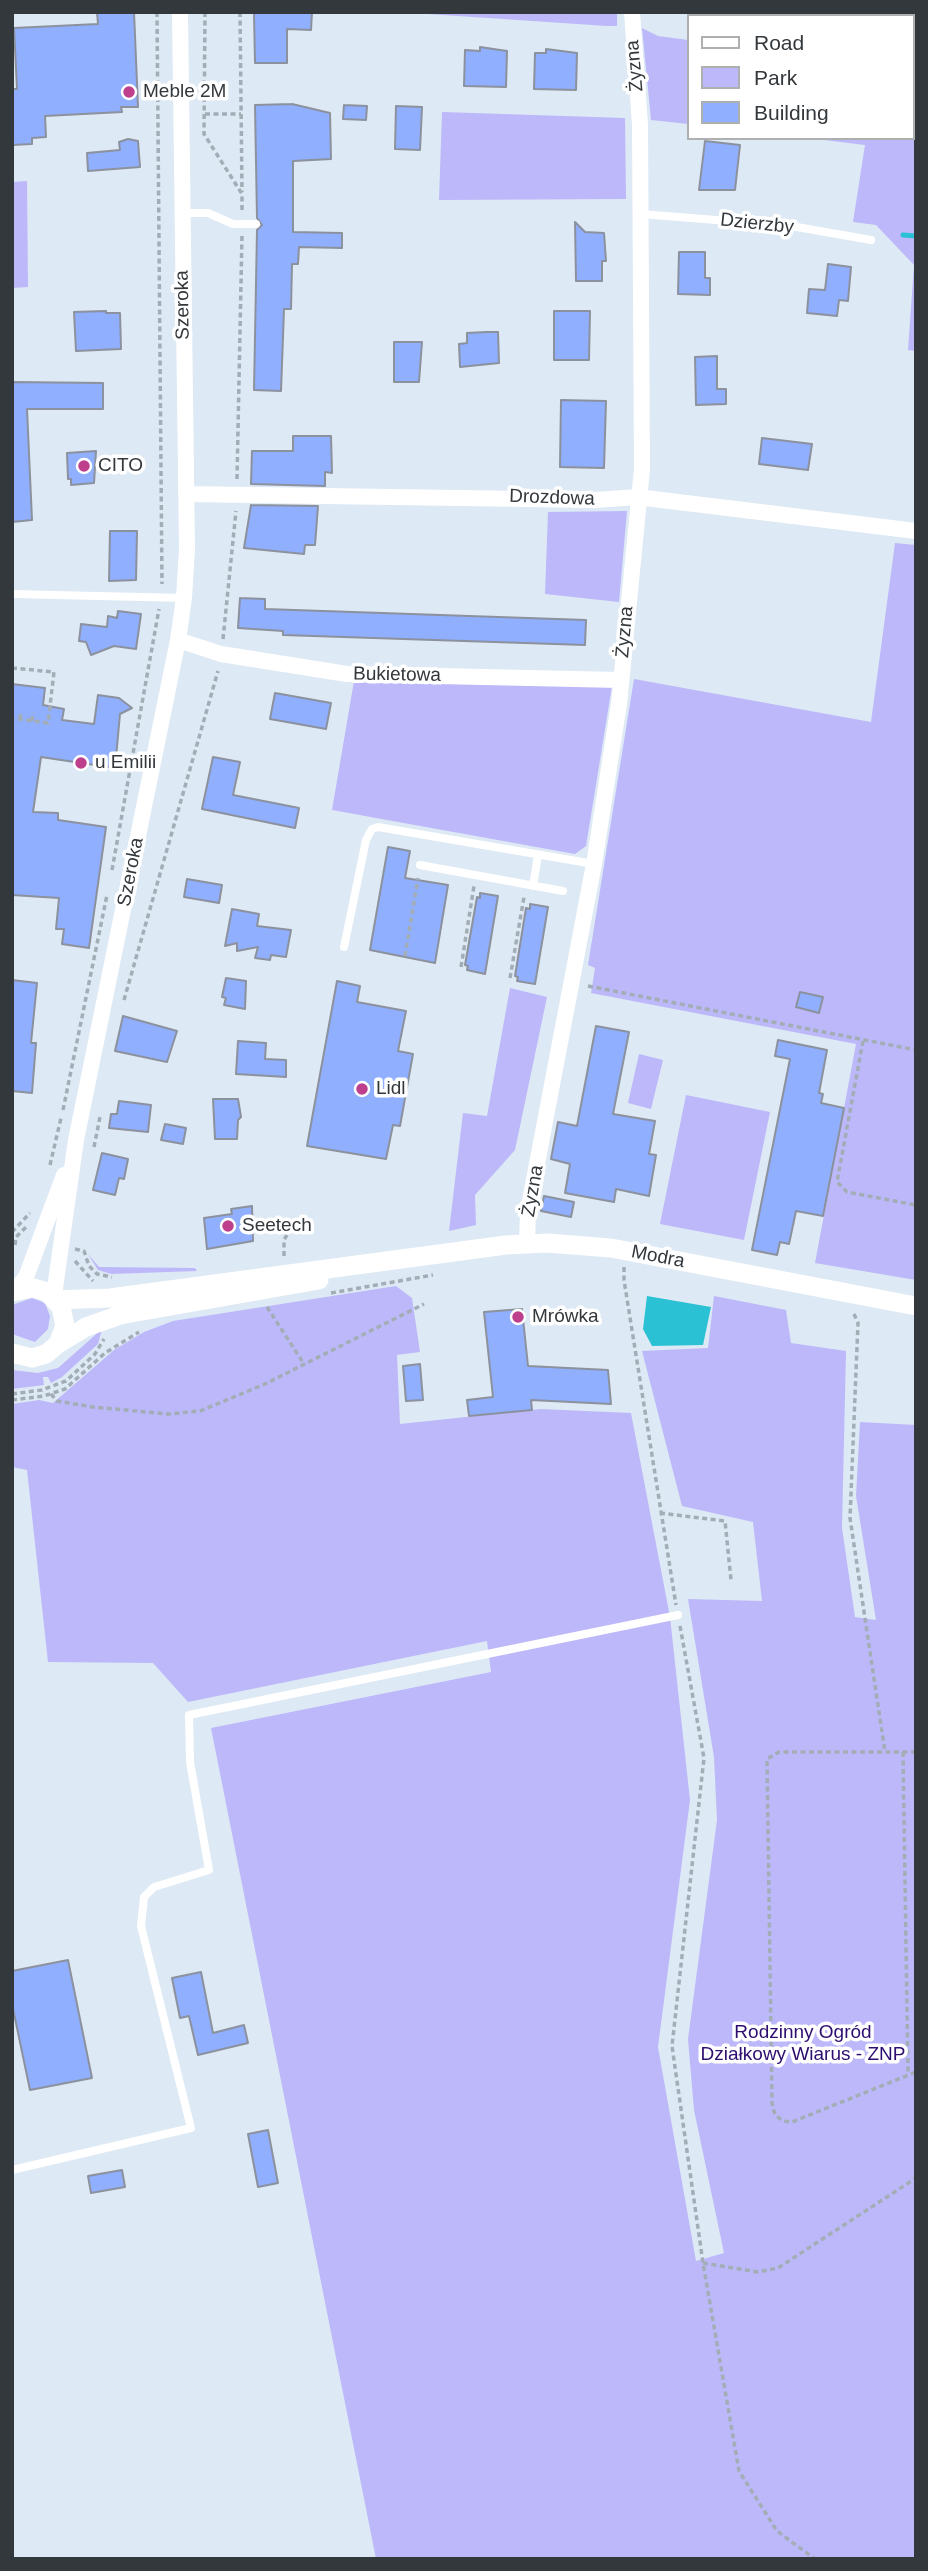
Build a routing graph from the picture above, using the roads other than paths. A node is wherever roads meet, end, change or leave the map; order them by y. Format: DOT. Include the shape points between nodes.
graph roads {
  1 [pos="180,12"];
  2 [pos="632,12"];
  3 [pos="181,213"];
  4 [pos="641,214"];
  5 [pos="256,224"];
  6 [pos="871,240"];
  7 [pos="186,494"];
  8 [pos="637,497"];
  9 [pos="916,531"];
  10 [pos="12,594"];
  11 [pos="184,598"];
  12 [pos="178,640"];
  13 [pos="620,680"];
  14 [pos="538,855"];
  15 [pos="594,864"];
  16 [pos="420,865"];
  17 [pos="529,885"];
  18 [pos="563,891"];
  19 [pos="344,947"];
  20 [pos="75,1146"];
  21 [pos="527,1244"];
  22 [pos="398,1261"];
  23 [pos="13,1292"];
  24 [pos="56,1300"];
  25 [pos="916,1306"];
  26 [pos="58,1345"];
  27 [pos="13,1354"];
  28 [pos="678,1615"];
  29 [pos="12,2170"];
  1 -- 3 [label="street, Szeroka"];
  2 -- 4 [label="street, Żyzna"];
  3 -- 5 [label="lane" via="208,213 233,224"];
  3 -- 7 [label="street, Szeroka"];
  4 -- 6 [label="lane, Dzierzby" via="791,226"];
  4 -- 8 [label="street, Żyzna" via="643,401"];
  7 -- 8 [label="street, Drozdowa"];
  7 -- 11 [label="street, Szeroka"];
  8 -- 9 [label="street, Drozdowa"];
  8 -- 13 [label="street, Żyzna"];
  10 -- 11 [label="lane"];
  11 -- 12 [label="street, Szeroka"];
  12 -- 13 [label="street, Bukietowa" via="221,654 346,674"];
  12 -- 20 [label="street, Szeroka"];
  13 -- 15 [label="street, Żyzna"];
  14 -- 15 [label="lane"];
  14 -- 17 [label="lane"];
  14 -- 19 [label="lane" via="372,829"];
  15 -- 21 [label="street, Żyzna" via="528,1211"];
  16 -- 17 [label="lane"];
  17 -- 18 [label="lane"];
  20 -- 23 [label="street, Szeroka" via="26,1277"];
  20 -- 24 [label="street, Szeroka"];
  21 -- 22 [label="street, Modra"];
  21 -- 25 [label="street, Modra" via="568,1244 624,1263"];
  22 -- 24 [label="street, Modra" via="102,1299"];
  22 -- 26 [label="street, Modra" via="282,1289 120,1315 86,1326"];
  23 -- 24 [label="street, Modra" via="38,1289"];
  24 -- 26 [label="street" via="65,1321"];
  26 -- 27 [label="street, Modra" via="37,1357"];
  28 -- 29 [label="lane" via="189,1715 190,1762 209,1870 154,1887 144,1897 141,1926 191,2128"];
}
